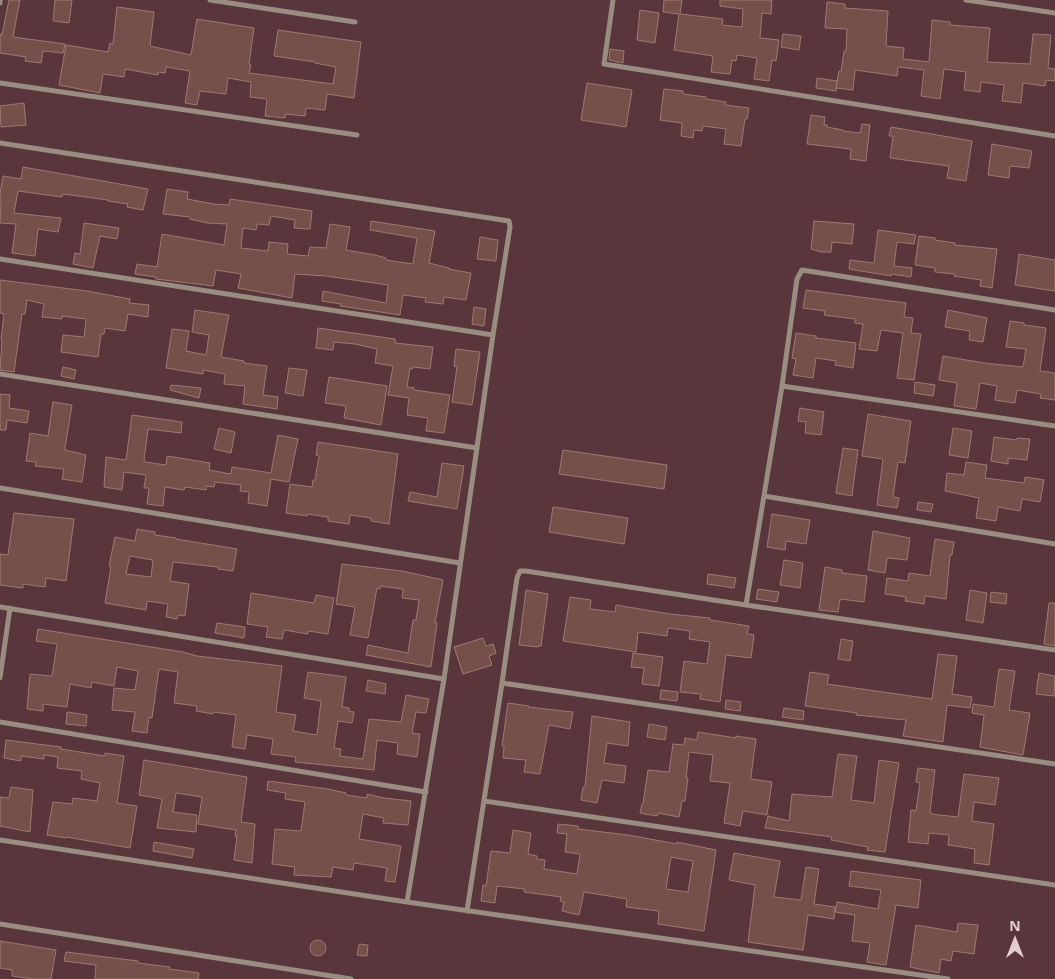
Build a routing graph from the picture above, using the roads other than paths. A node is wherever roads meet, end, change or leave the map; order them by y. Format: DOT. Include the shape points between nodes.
graph roads {
  1 [pos="210,0"];
  2 [pos="613,0"];
  3 [pos="966,0"];
  4 [pos="1055,13"];
  5 [pos="355,22"];
  6 [pos="0,83"];
  7 [pos="357,135"];
  8 [pos="1055,136"];
  9 [pos="0,143"];
  10 [pos="0,258"];
  11 [pos="1055,310"];
  12 [pos="493,334"];
  13 [pos="0,374"];
  14 [pos="782,386"];
  15 [pos="1055,426"];
  16 [pos="477,448"];
  17 [pos="0,488"];
  18 [pos="764,496"];
  19 [pos="1055,544"];
  20 [pos="460,563"];
  21 [pos="746,605"];
  22 [pos="0,607"];
  23 [pos="10,608"];
  24 [pos="1055,650"];
  25 [pos="0,678"];
  26 [pos="444,679"];
  27 [pos="502,683"];
  28 [pos="0,722"];
  29 [pos="1055,764"];
  30 [pos="426,792"];
  31 [pos="484,801"];
  32 [pos="0,840"];
  33 [pos="1055,884"];
  34 [pos="407,902"];
  35 [pos="467,910"];
  36 [pos="0,924"];
  37 [pos="351,979"];
  38 [pos="948,979"];
  1 -- 5 [label="street"];
  2 -- 8 [label="street" via="604,64"];
  3 -- 4 [label="street"];
  6 -- 7 [label="street"];
  9 -- 12 [label="street" via="509,221"];
  10 -- 12 [label="street"];
  11 -- 14 [label="street" via="802,270 797,279"];
  12 -- 16 [label="street"];
  13 -- 16 [label="street"];
  14 -- 15 [label="street"];
  14 -- 18 [label="street"];
  16 -- 20 [label="street"];
  17 -- 20 [label="street"];
  18 -- 19 [label="street"];
  18 -- 21 [label="street"];
  20 -- 26 [label="street"];
  21 -- 24 [label="street"];
  21 -- 27 [label="street" via="526,570 517,578"];
  22 -- 23 [label="street"];
  23 -- 25 [label="street"];
  23 -- 26 [label="street"];
  26 -- 30 [label="street"];
  27 -- 29 [label="street"];
  27 -- 31 [label="street"];
  28 -- 30 [label="street"];
  30 -- 34 [label="street"];
  31 -- 33 [label="street"];
  31 -- 35 [label="street"];
  32 -- 34 [label="street"];
  34 -- 35 [label="street"];
  35 -- 38 [label="street"];
  36 -- 37 [label="street"];
}
